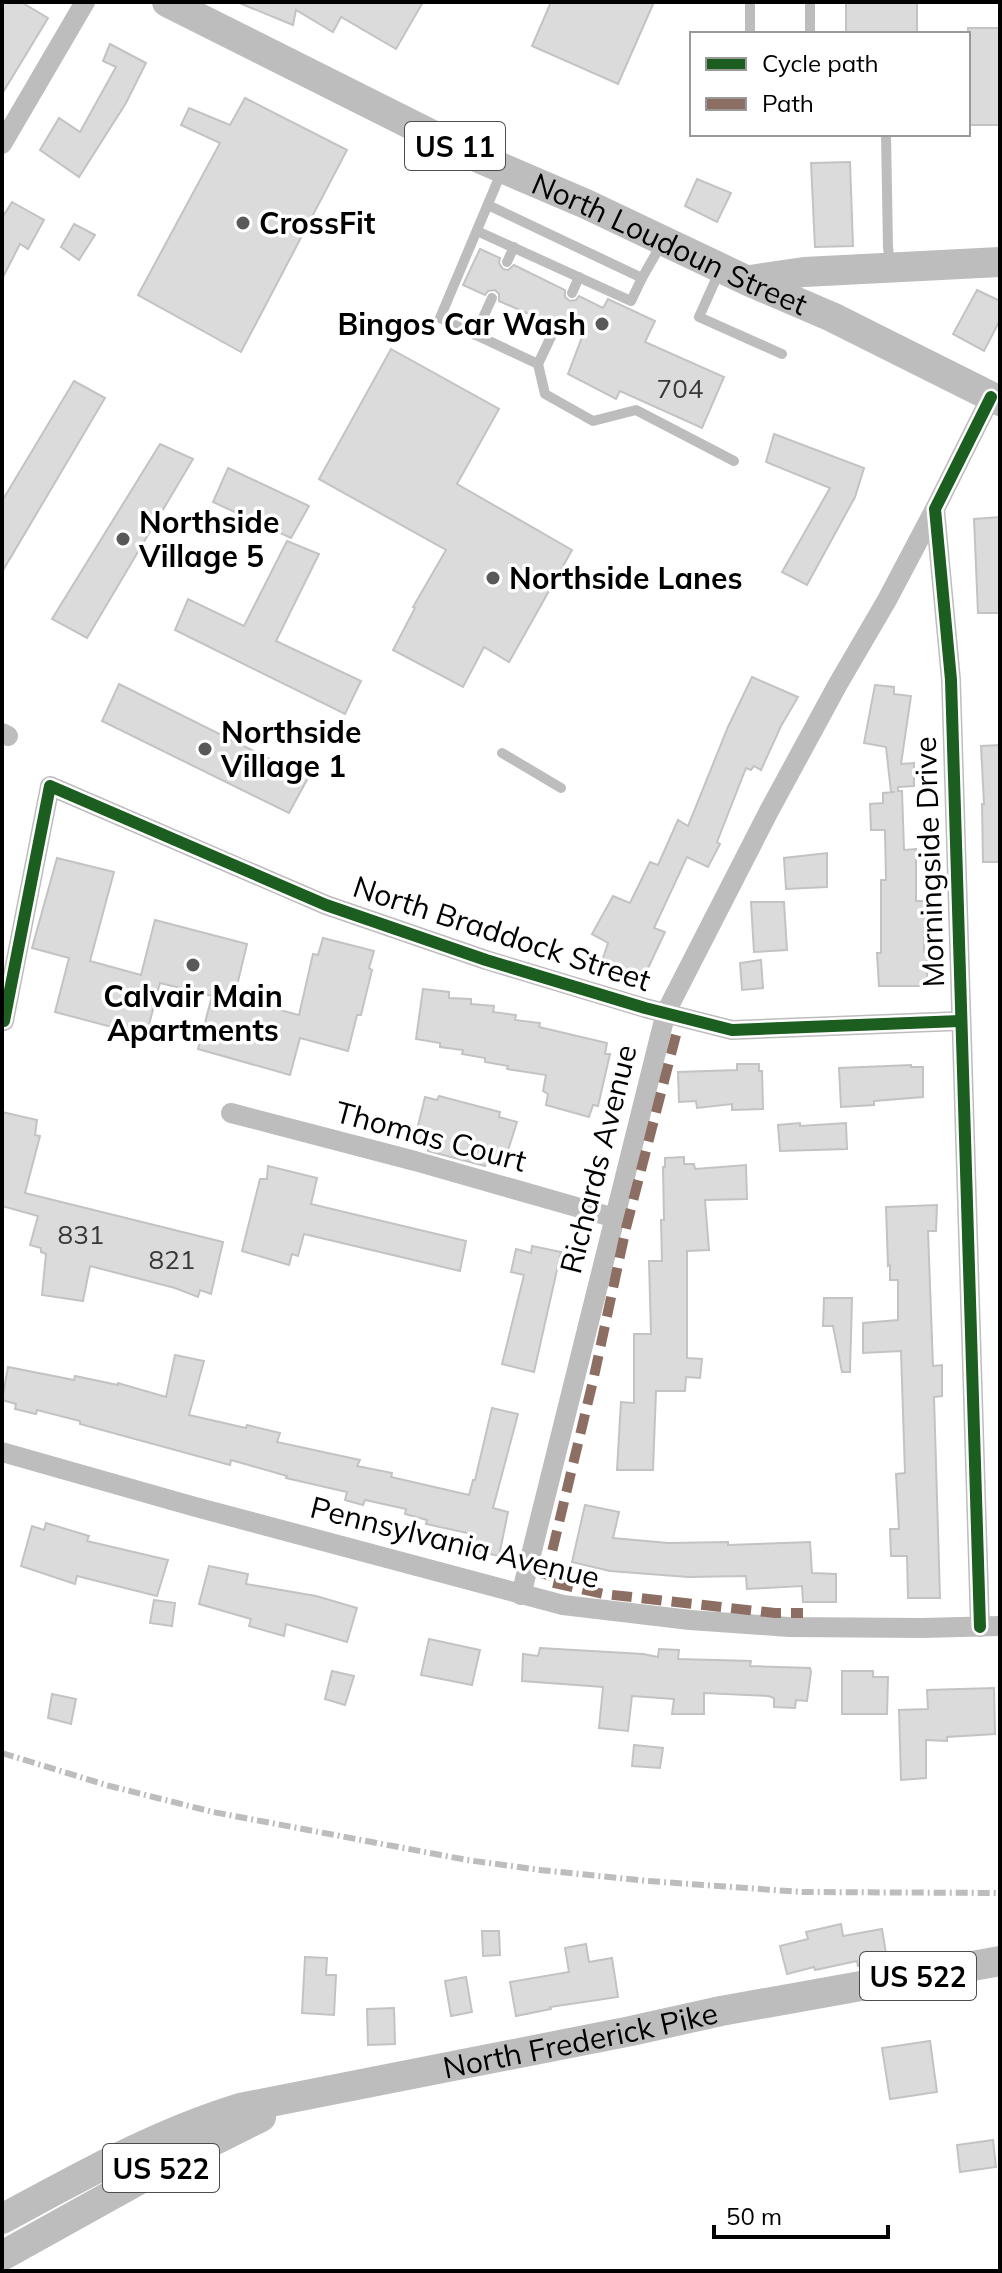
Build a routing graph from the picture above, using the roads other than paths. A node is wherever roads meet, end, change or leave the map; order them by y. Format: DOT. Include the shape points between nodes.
graph roads {
  1 [pos="85,2"];
  2 [pos="167,2"];
  3 [pos="750,2"];
  4 [pos="810,2"];
  5 [pos="750,32"];
  6 [pos="810,32"];
  7 [pos="886,136"];
  8 [pos="2,144"];
  9 [pos="503,168"];
  10 [pos="488,205"];
  11 [pos="477,231"];
  12 [pos="663,241"];
  13 [pos="514,247"];
  14 [pos="507,262"];
  15 [pos="1000,262"];
  16 [pos="721,268"];
  17 [pos="891,268"];
  18 [pos="815,271"];
  19 [pos="579,277"];
  20 [pos="642,278"];
  21 [pos="748,281"];
  22 [pos="572,293"];
  23 [pos="492,298"];
  24 [pos="802,303"];
  25 [pos="556,326"];
  26 [pos="475,335"];
  27 [pos="782,354"];
  28 [pos="538,364"];
  29 [pos="995,399"];
  30 [pos="734,461"];
  31 [pos="935,509"];
  32 [pos="502,753"];
  33 [pos="561,788"];
  34 [pos="666,1012"];
  35 [pos="4,1021"];
  36 [pos="960,1021"];
  37 [pos="231,1113"];
  38 [pos="615,1218"];
  39 [pos="2,1452"];
  40 [pos="521,1595"];
  41 [pos="990,1627"];
  42 [pos="1000,1961"];
  43 [pos="326,2091"];
  44 [pos="2,2219"];
  45 [pos="2,2256"];
  1 -- 8 [label="street"];
  2 -- 9 [label="main road, North Loudoun Street / US 11"];
  3 -- 5 [label="lane"];
  4 -- 6 [label="lane"];
  7 -- 17 [label="lane"];
  9 -- 10 [label="lane"];
  9 -- 12 [label="main road, North Loudoun Street / US 11"];
  10 -- 11 [label="lane"];
  10 -- 20 [label="lane"];
  11 -- 13 [label="lane"];
  11 -- 26 [label="lane" via="440,318"];
  12 -- 16 [label="main road, North Loudoun Street / US 11"];
  12 -- 20 [label="lane"];
  13 -- 14 [label="lane"];
  13 -- 19 [label="lane"];
  15 -- 17 [label="main road"];
  16 -- 21 [label="main road, North Loudoun Street / US 11"];
  16 -- 27 [label="lane" via="699,317"];
  17 -- 18 [label="main road"];
  18 -- 21 [label="main road"];
  18 -- 24 [label="main road"];
  19 -- 20 [label="lane" via="631,301"];
  19 -- 22 [label="lane"];
  21 -- 24 [label="main road, North Loudoun Street / US 11"];
  23 -- 26 [label="lane"];
  24 -- 29 [label="main road, North Loudoun Street / US 11"];
  25 -- 28 [label="lane"];
  26 -- 28 [label="lane"];
  28 -- 30 [label="lane" via="545,394 593,421 636,410"];
  29 -- 31 [label="street"];
  31 -- 34 [label="street, Richards Avenue"];
  31 -- 36 [label="street, Morningside Drive" via="951,680"];
  32 -- 33 [label="lane"];
  34 -- 35 [label="street, North Braddock Street" via="486,960 326,905 50,786"];
  34 -- 36 [label="street, North Braddock Street" via="732,1030"];
  34 -- 38 [label="street, Richards Avenue"];
  36 -- 41 [label="street, Morningside Drive"];
  37 -- 38 [label="street, Thomas Court"];
  38 -- 40 [label="street, Richards Avenue"];
  39 -- 40 [label="street, Pennsylvania Avenue"];
  40 -- 41 [label="street, Pennsylvania Avenue" via="690,1620 827,1628"];
  42 -- 43 [label="main road, North Frederick Pike / US 522"];
  43 -- 44 [label="main road, North Frederick Pike / US 522" via="240,2108 169,2132"];
  43 -- 45 [label="main road, North Frederick Pike / US 522" via="210,2142"];
}
